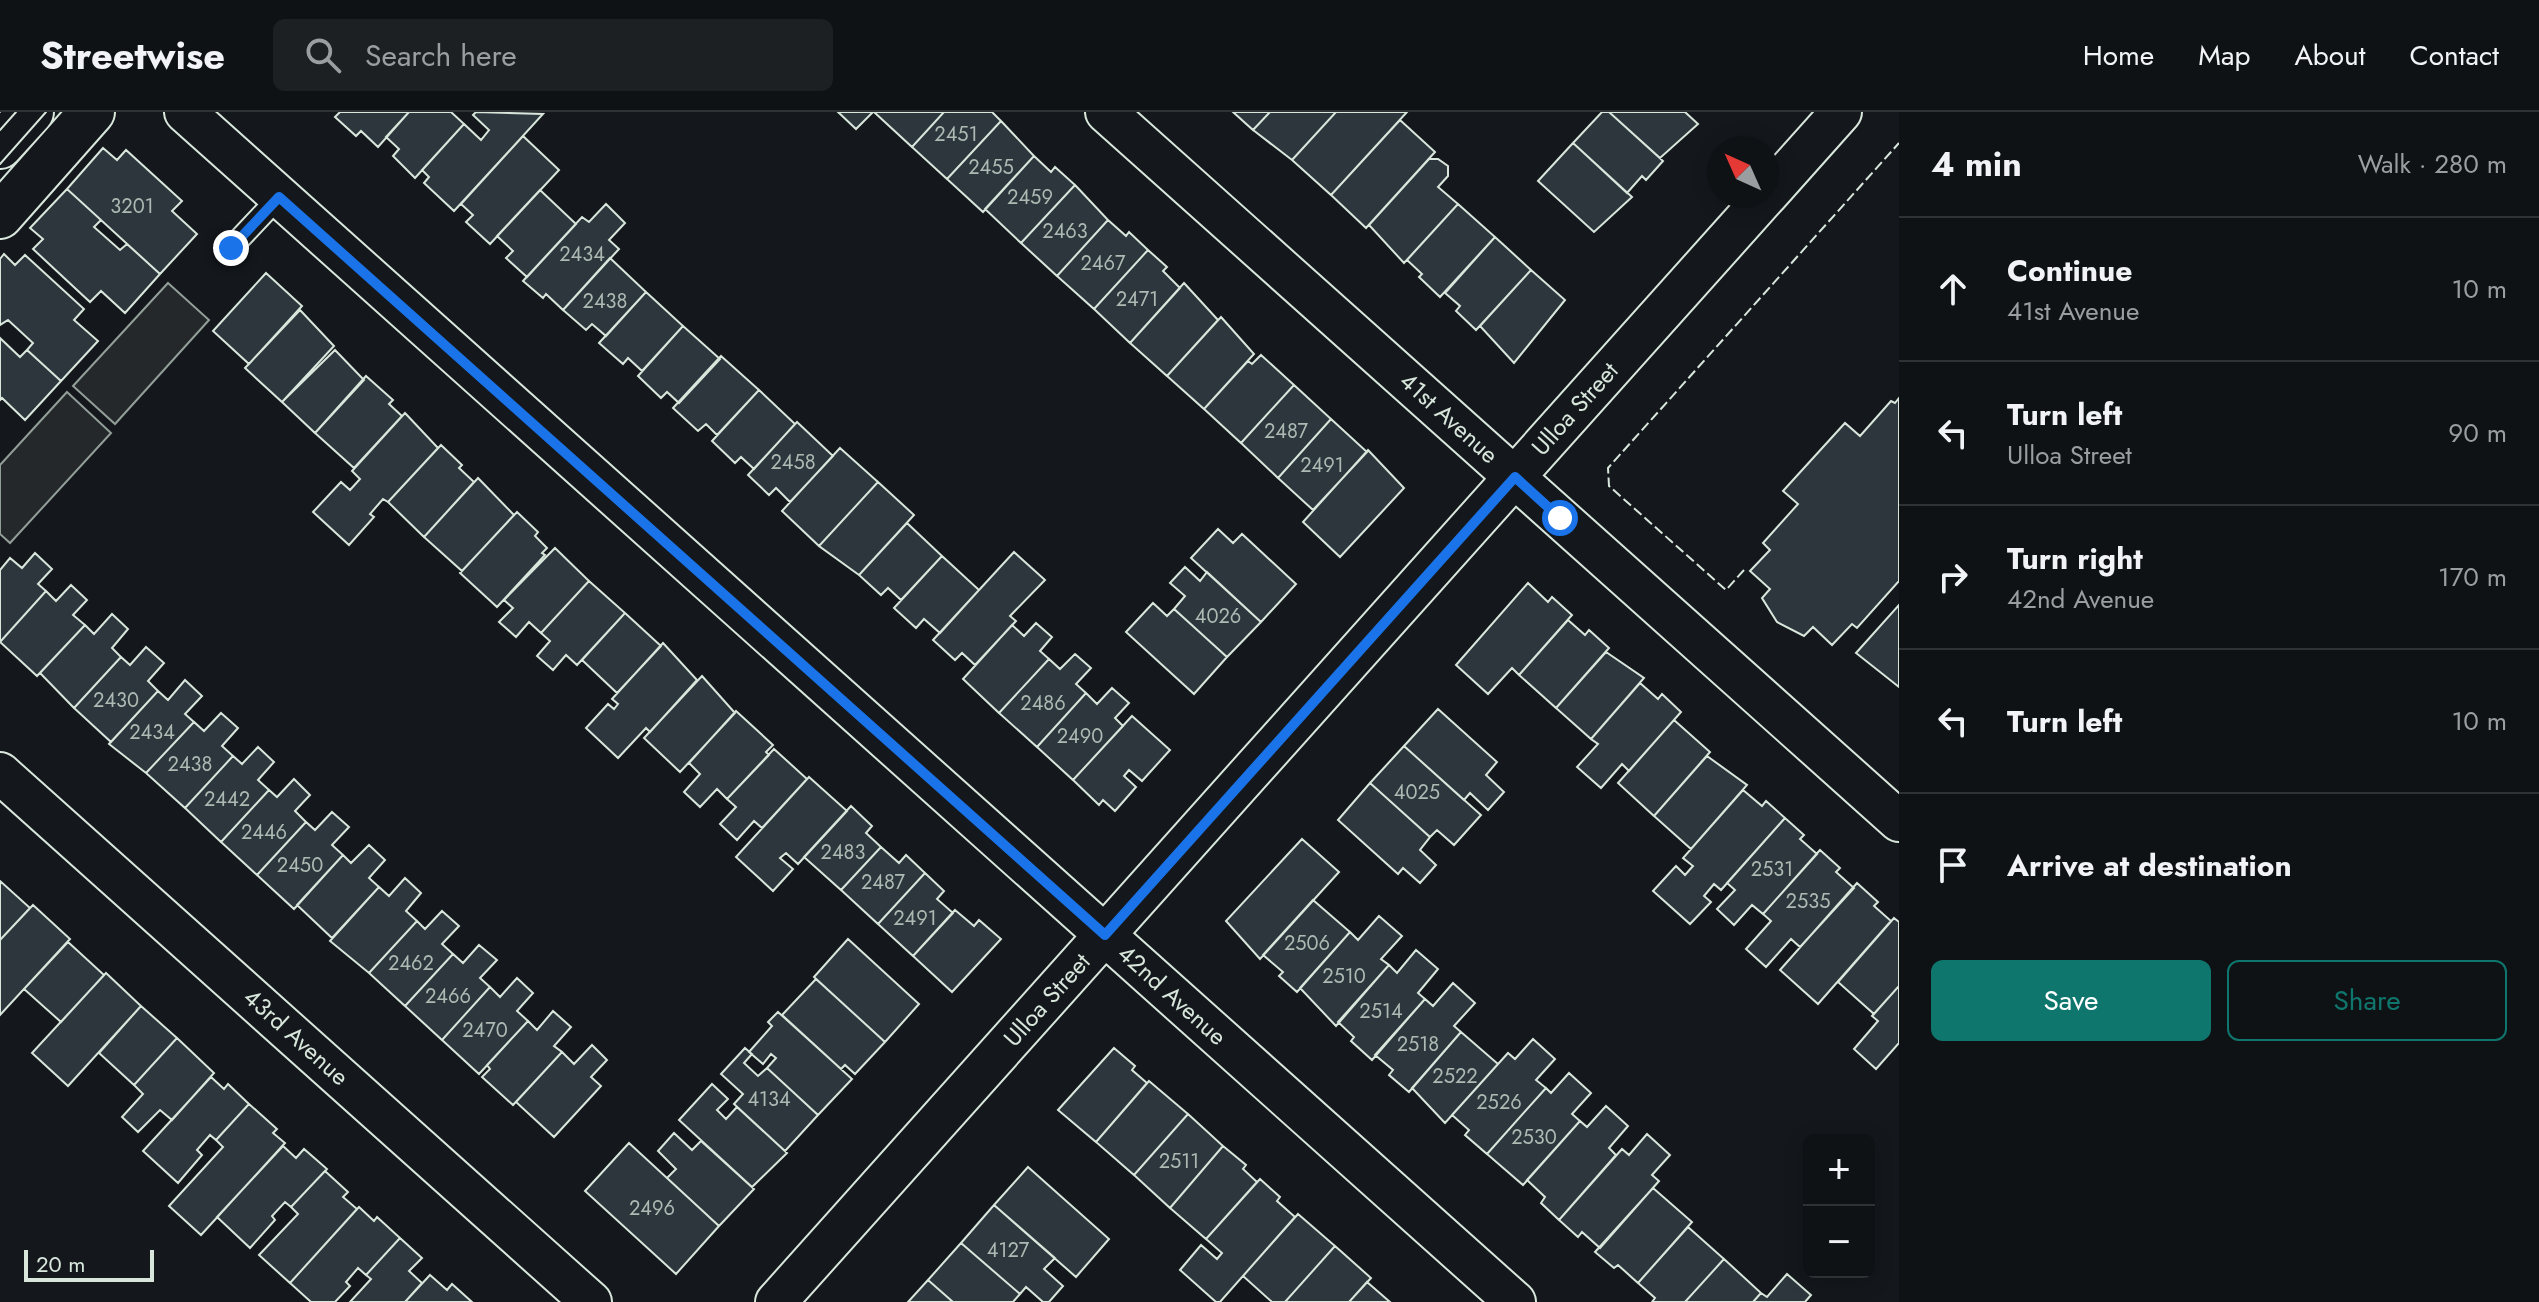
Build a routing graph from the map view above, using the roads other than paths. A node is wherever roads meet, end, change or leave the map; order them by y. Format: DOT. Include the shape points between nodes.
graph roads {
  1 [pos="31,112"];
  2 [pos="92,112"];
  3 [pos="185,112"];
  4 [pos="1106,112"];
  5 [pos="1841,112"];
  6 [pos="0,146"];
  7 [pos="1779,181"];
  8 [pos="279,197"];
  9 [pos="1754,208"];
  10 [pos="0,216"];
  11 [pos="231,248"];
  12 [pos="1515,477"];
  13 [pos="0,773"];
  14 [pos="1899,821"];
  15 [pos="1105,935"];
  16 [pos="591,1302"];
  17 [pos="776,1302"];
  18 [pos="1515,1302"];
  1 -- 6 [label="street"];
  2 -- 10 [label="street"];
  3 -- 8 [label="street, 42nd Avenue"];
  4 -- 12 [label="street, 41st Avenue"];
  5 -- 7 [label="street, Ulloa Street"];
  8 -- 11 [label="lane"];
  8 -- 15 [label="street, 42nd Avenue"];
  9 -- 12 [label="street, Ulloa Street"];
  12 -- 14 [label="street, 41st Avenue"];
  12 -- 15 [label="street, Ulloa Street"];
  13 -- 16 [label="street, 43rd Avenue"];
  15 -- 17 [label="street, Ulloa Street"];
  15 -- 18 [label="street, 42nd Avenue"];
}
